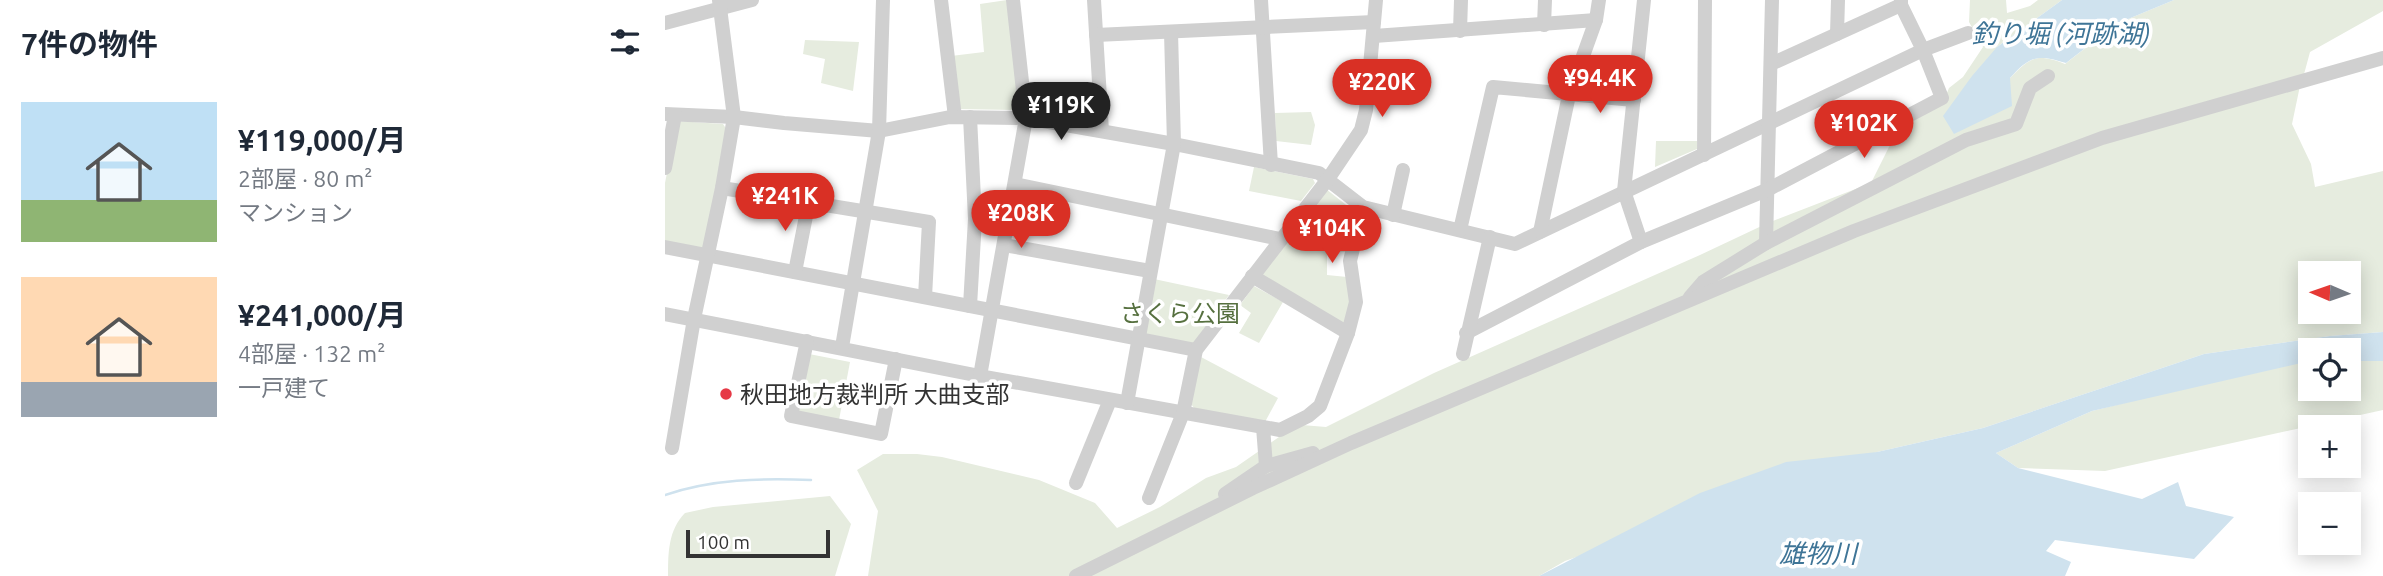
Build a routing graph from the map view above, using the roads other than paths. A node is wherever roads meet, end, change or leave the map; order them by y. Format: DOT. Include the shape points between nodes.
graph roads {
  1 [pos="752,0"];
  2 [pos="883,0"];
  3 [pos="941,0"];
  4 [pos="1013,0"];
  5 [pos="1094,0"];
  6 [pos="1261,0"];
  7 [pos="1376,0"];
  8 [pos="1461,0"];
  9 [pos="1545,0"];
  10 [pos="1599,0"];
  11 [pos="1644,0"];
  12 [pos="1705,0"];
  13 [pos="1772,0"];
  14 [pos="1839,0"];
  15 [pos="1901,3"];
  16 [pos="720,4"];
  17 [pos="1596,20"];
  18 [pos="665,23"];
  19 [pos="1544,24"];
  20 [pos="1263,27"];
  21 [pos="1374,29"];
  22 [pos="1460,31"];
  23 [pos="1171,32"];
  24 [pos="1968,33"];
  25 [pos="1837,34"];
  26 [pos="1096,35"];
  27 [pos="1923,50"];
  28 [pos="2383,58"];
  29 [pos="1771,64"];
  30 [pos="2048,76"];
  31 [pos="1569,95"];
  32 [pos="1634,100"];
  33 [pos="670,115"];
  34 [pos="734,117"];
  35 [pos="962,117"];
  36 [pos="1025,118"];
  37 [pos="1769,123"];
  38 [pos="879,131"];
  39 [pos="1102,131"];
  40 [pos="1174,144"];
  41 [pos="1704,155"];
  42 [pos="1271,165"];
  43 [pos="665,168"];
  44 [pos="1403,170"];
  45 [pos="1328,179"];
  46 [pos="1014,184"];
  47 [pos="722,188"];
  48 [pos="1769,189"];
  49 [pos="1624,191"];
  50 [pos="809,201"];
  51 [pos="1363,207"];
  52 [pos="864,210"];
  53 [pos="1162,214"];
  54 [pos="1393,215"];
  55 [pos="1460,230"];
  56 [pos="1540,232"];
  57 [pos="1490,237"];
  58 [pos="1280,239"];
  59 [pos="1641,242"];
  60 [pos="1766,243"];
  61 [pos="1004,245"];
  62 [pos="665,247"];
  63 [pos="1807,250"];
  64 [pos="708,255"];
  65 [pos="1150,271"];
  66 [pos="796,272"];
  67 [pos="1252,276"];
  68 [pos="852,282"];
  69 [pos="925,297"];
  70 [pos="1689,299"];
  71 [pos="970,306"];
  72 [pos="993,310"];
  73 [pos="665,314"];
  74 [pos="694,319"];
  75 [pos="1348,332"];
  76 [pos="1466,333"];
  77 [pos="1138,338"];
  78 [pos="807,341"];
  79 [pos="842,347"];
  80 [pos="1196,350"];
  81 [pos="1463,354"];
  82 [pos="895,359"];
  83 [pos="980,376"];
  84 [pos="1110,400"];
  85 [pos="1127,403"];
  86 [pos="1183,413"];
  87 [pos="1263,427"];
  88 [pos="672,447"];
  89 [pos="1332,452"];
  90 [pos="1266,466"];
  91 [pos="1076,483"];
  92 [pos="1149,498"];
  93 [pos="1194,518"];
  94 [pos="1076,576"];
  1 -- 16 [label="street"];
  2 -- 38 [label="street"];
  3 -- 35 [label="street"];
  4 -- 36 [label="street"];
  5 -- 26 [label="street"];
  6 -- 20 [label="street"];
  7 -- 21 [label="street"];
  8 -- 22 [label="street"];
  9 -- 19 [label="street"];
  10 -- 17 [label="street"];
  11 -- 32 [label="street"];
  12 -- 41 [label="street"];
  13 -- 29 [label="street"];
  14 -- 25 [label="street"];
  15 -- 25 [label="street"];
  15 -- 27 [label="street"];
  16 -- 18 [label="street"];
  16 -- 34 [label="street"];
  17 -- 19 [label="street"];
  17 -- 31 [label="street"];
  19 -- 22 [label="street"];
  20 -- 21 [label="street"];
  20 -- 23 [label="street"];
  20 -- 42 [label="street"];
  21 -- 22 [label="street"];
  21 -- 45 [label="street" via="1361,130"];
  23 -- 26 [label="street"];
  23 -- 40 [label="street"];
  24 -- 27 [label="street"];
  25 -- 29 [label="street"];
  26 -- 39 [label="street"];
  27 -- 37 [label="street"];
  27 -- 48 [label="street" via="1942,98"];
  28 -- 63 [label="street" via="2102,138"];
  29 -- 37 [label="street"];
  30 -- 60 [label="street" via="2030,88 2016,124 1966,140"];
  31 -- 32 [label="street"];
  31 -- 55 [label="street" via="1493,87"];
  31 -- 56 [label="street"];
  32 -- 49 [label="street"];
  33 -- 34 [label="street"];
  33 -- 43 [label="street"];
  34 -- 38 [label="street"];
  34 -- 47 [label="street"];
  35 -- 36 [label="street"];
  35 -- 38 [label="street"];
  35 -- 71 [label="street" via="975,219"];
  36 -- 39 [label="street"];
  36 -- 46 [label="street"];
  37 -- 41 [label="street"];
  37 -- 48 [label="street"];
  38 -- 52 [label="street"];
  39 -- 40 [label="street"];
  40 -- 42 [label="street"];
  40 -- 53 [label="street"];
  41 -- 49 [label="street"];
  42 -- 45 [label="street" via="1319,173"];
  44 -- 54 [label="street"];
  45 -- 51 [label="street"];
  45 -- 58 [label="street"];
  46 -- 53 [label="street"];
  46 -- 61 [label="street"];
  47 -- 50 [label="street"];
  47 -- 64 [label="street"];
  48 -- 59 [label="street"];
  48 -- 60 [label="street"];
  49 -- 56 [label="street"];
  49 -- 59 [label="street"];
  50 -- 52 [label="street"];
  50 -- 66 [label="street"];
  51 -- 54 [label="street"];
  51 -- 75 [label="street" via="1350,261 1356,302"];
  52 -- 68 [label="street"];
  52 -- 69 [label="street" via="929,222"];
  53 -- 58 [label="street"];
  53 -- 65 [label="street"];
  54 -- 55 [label="street"];
  55 -- 57 [label="street"];
  56 -- 57 [label="street" via="1515,244"];
  57 -- 76 [label="street"];
  58 -- 67 [label="street"];
  59 -- 76 [label="street"];
  60 -- 63 [label="street"];
  60 -- 70 [label="street" via="1703,282"];
  61 -- 65 [label="street"];
  61 -- 72 [label="street"];
  62 -- 64 [label="street"];
  63 -- 70 [label="street"];
  64 -- 66 [label="street"];
  64 -- 74 [label="street"];
  65 -- 77 [label="street"];
  66 -- 68 [label="street"];
  67 -- 75 [label="street"];
  67 -- 80 [label="street"];
  68 -- 69 [label="street"];
  68 -- 79 [label="street"];
  69 -- 71 [label="street"];
  70 -- 89 [label="street"];
  71 -- 72 [label="street"];
  72 -- 77 [label="street"];
  72 -- 83 [label="street"];
  73 -- 74 [label="street"];
  74 -- 78 [label="street"];
  74 -- 88 [label="street"];
  75 -- 87 [label="street" via="1321,406 1280,429"];
  76 -- 81 [label="street"];
  77 -- 80 [label="street"];
  77 -- 85 [label="street"];
  78 -- 79 [label="street"];
  78 -- 82 [label="street" via="791,416 881,434"];
  79 -- 82 [label="street"];
  80 -- 86 [label="street"];
  82 -- 83 [label="street"];
  83 -- 84 [label="street"];
  84 -- 85 [label="street"];
  84 -- 91 [label="street"];
  85 -- 86 [label="street"];
  86 -- 87 [label="street"];
  86 -- 92 [label="street"];
  87 -- 90 [label="street"];
  89 -- 90 [label="street"];
  89 -- 93 [label="street"];
  90 -- 93 [label="street"];
  93 -- 94 [label="street"];
}
